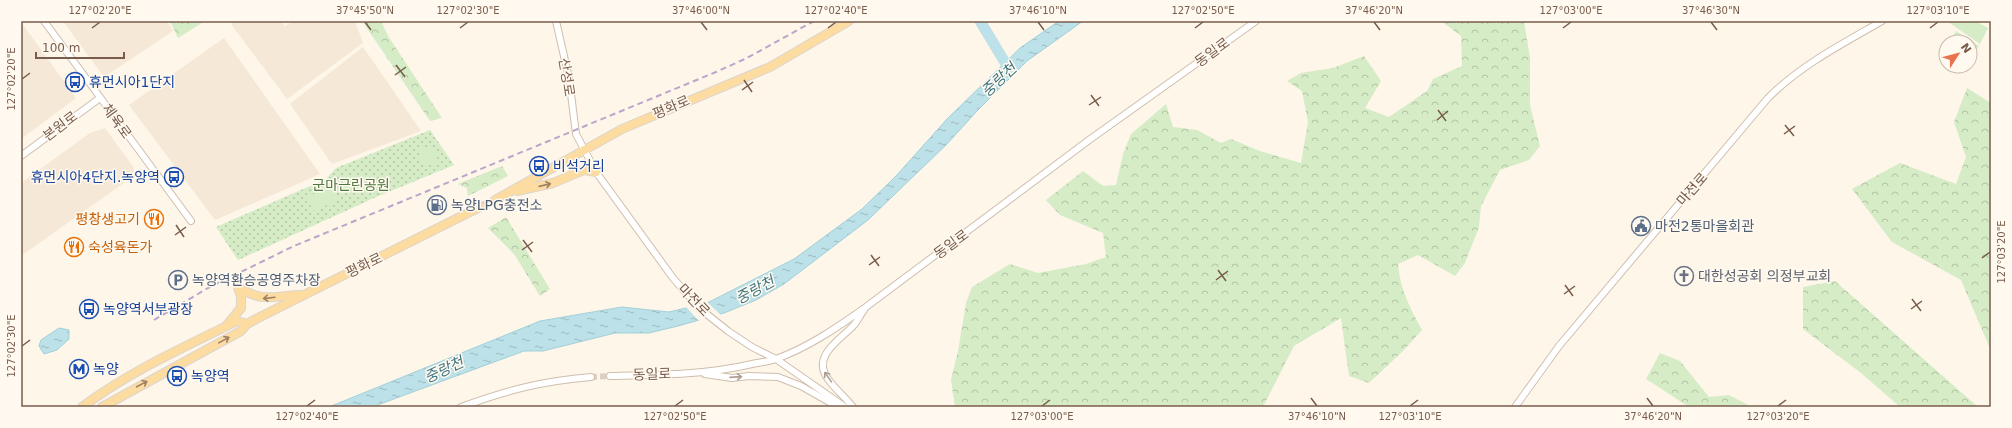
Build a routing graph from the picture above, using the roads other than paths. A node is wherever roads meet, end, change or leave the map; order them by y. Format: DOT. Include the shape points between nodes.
graph roads {
  1 [pos="44,21"];
  2 [pos="556,21"];
  3 [pos="849,21"];
  4 [pos="1256,21"];
  5 [pos="1882,21"];
  6 [pos="100,98"];
  7 [pos="584,151"];
  8 [pos="21,156"];
  9 [pos="596,172"];
  10 [pos="507,194"];
  11 [pos="495,200"];
  12 [pos="480,207"];
  13 [pos="191,221"];
  14 [pos="302,295"];
  15 [pos="866,307"];
  16 [pos="247,324"];
  17 [pos="226,326"];
  18 [pos="776,359"];
  19 [pos="697,373"];
  20 [pos="610,376"];
  21 [pos="591,377"];
  22 [pos="87,406"];
  23 [pos="102,407"];
  24 [pos="461,407"];
  25 [pos="838,407"];
  26 [pos="845,407"];
  27 [pos="853,407"];
  28 [pos="1515,407"];
  1 -- 6 [label="street, 체육로"];
  2 -- 7 [label="street, 산성로" via="569,78 576,134"];
  3 -- 7 [label="main road, 평화로" via="770,67 635,123"];
  4 -- 15 [label="street, 동일로" via="1089,140"];
  5 -- 28 [label="street, 마전로" via="1801,69 1768,98 1559,346"];
  6 -- 8 [label="street, 본원로"];
  6 -- 13 [label="street, 체육로"];
  7 -- 9 [label="street, 마전로"];
  7 -- 10 [label="main road, 평화로"];
  10 -- 9 [label="main road, one-way" via="553,183 584,170"];
  9 -- 18 [label="street, 마전로" via="673,278 699,308 728,331"];
  10 -- 11 [label="main road, 평화로"];
  12 -- 14 [label="main road, 평화로"];
  14 -- 16 [label="main road, 평화로"];
  14 -- 17 [label="main road, one-way" via="263,299 251,296 238,287 241,308"];
  15 -- 18 [label="street, 동일로" via="832,331"];
  27 -- 15 [label="street, one-way" via="828,379 823,370 823,362 828,349 853,326"];
  16 -- 17 [label="main road, 평화로" via="237,321"];
  23 -- 16 [label="main road, 평화로, one-way" via="242,331"];
  17 -- 22 [label="main road, 평화로" via="120,382"];
  18 -- 19 [label="street, 동일로"];
  18 -- 26 [label="street, 마전로"];
  19 -- 20 [label="street, 동일로"];
  19 -- 25 [label="street, one-way" via="732,378 778,377 801,386"];
  21 -- 24 [label="street" via="531,384"];
}
